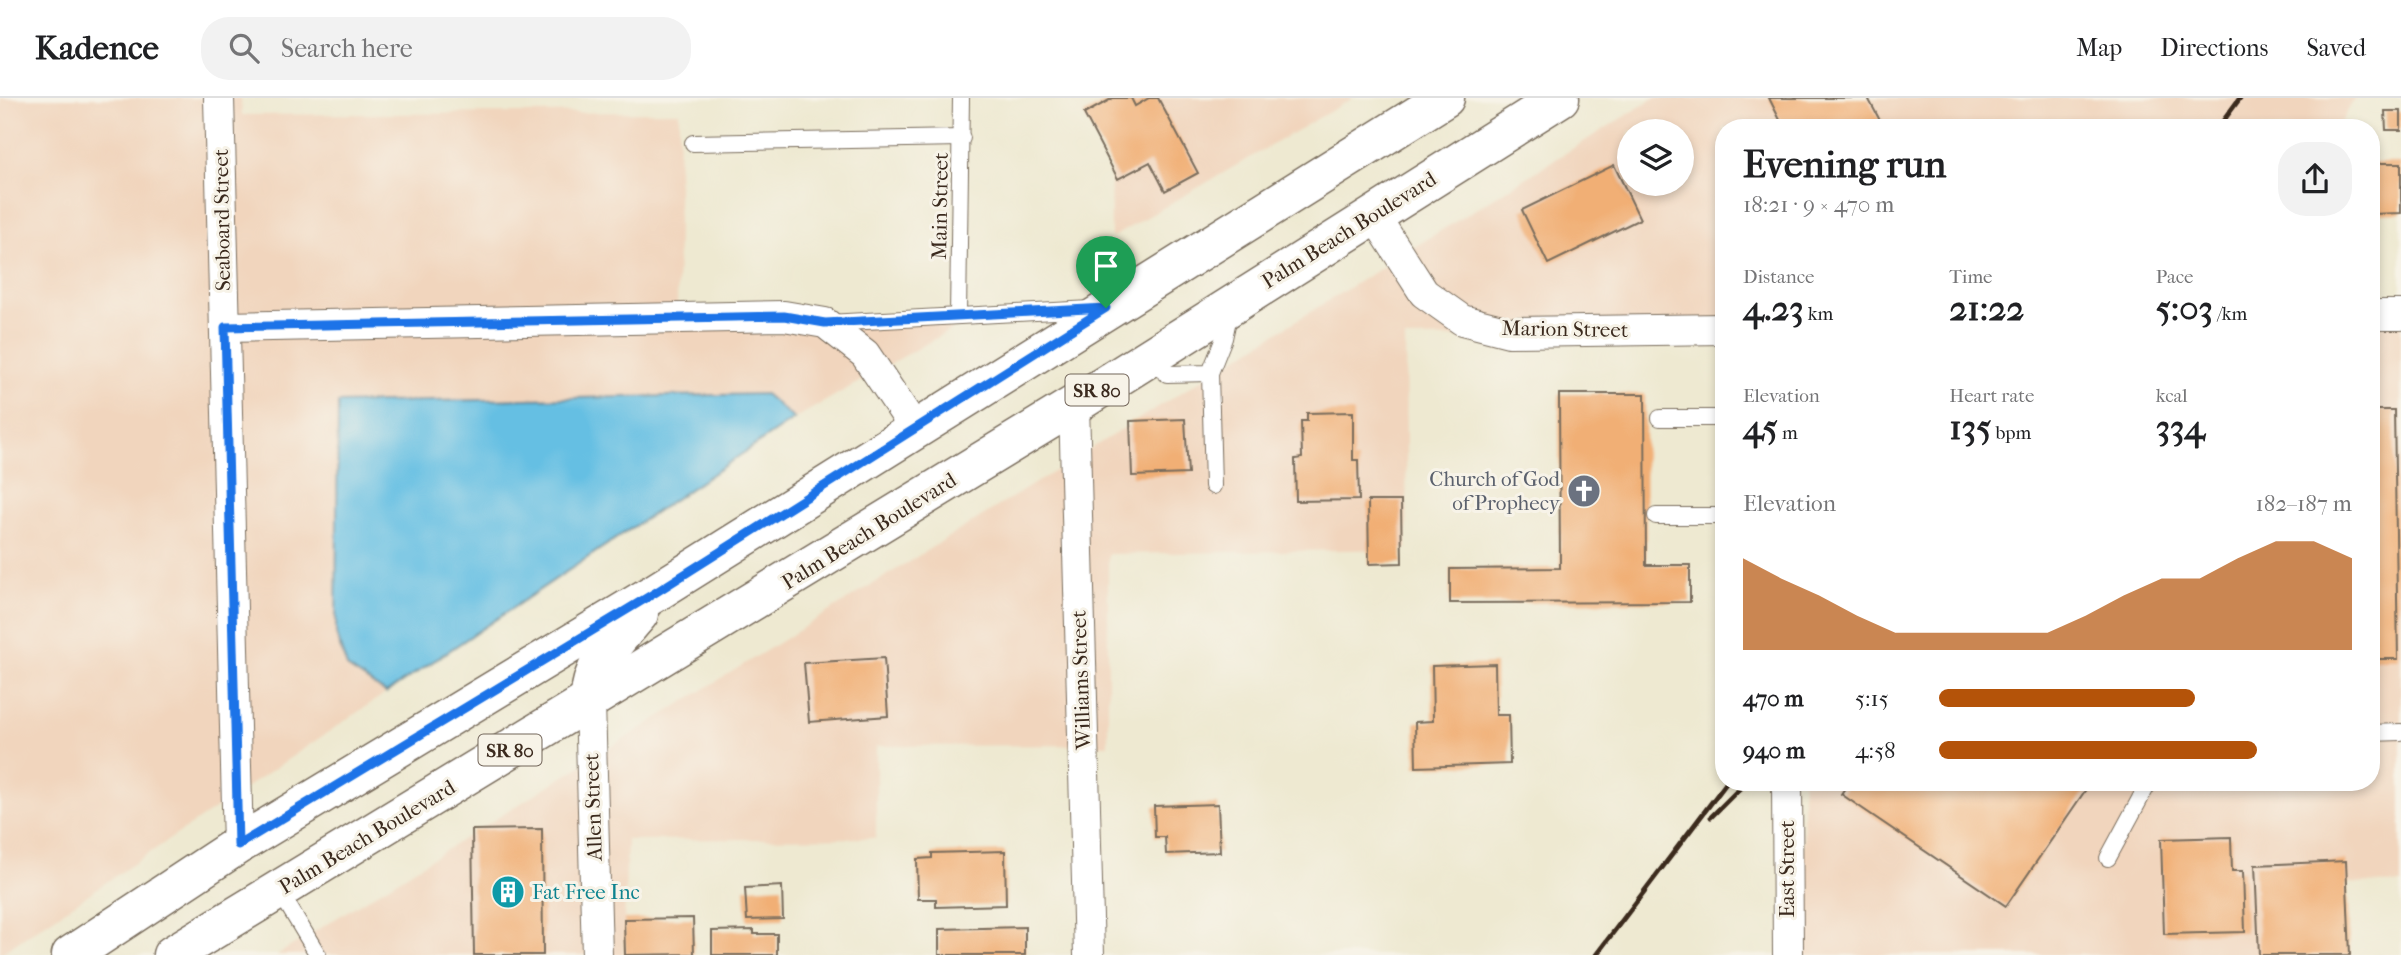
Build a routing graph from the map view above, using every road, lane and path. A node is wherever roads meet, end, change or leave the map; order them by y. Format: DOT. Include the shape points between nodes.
graph roads {
  1 [pos="219,98"];
  2 [pos="961,98"];
  3 [pos="1445,98"];
  4 [pos="1560,98"];
  5 [pos="962,138"];
  6 [pos="692,143"];
  7 [pos="1374,215"];
  8 [pos="1231,305"];
  9 [pos="1106,308"];
  10 [pos="2380,315"];
  11 [pos="2401,315"];
  12 [pos="958,316"];
  13 [pos="825,323"];
  14 [pos="225,327"];
  15 [pos="1715,329"];
  16 [pos="1147,358"];
  17 [pos="1210,373"];
  18 [pos="1074,405"];
  19 [pos="1660,418"];
  20 [pos="1715,418"];
  21 [pos="916,430"];
  22 [pos="1213,486"];
  23 [pos="1656,516"];
  24 [pos="1715,516"];
  25 [pos="658,591"];
  26 [pos="590,702"];
  27 [pos="2401,732"];
  28 [pos="2380,733"];
  29 [pos="1787,791"];
  30 [pos="2144,791"];
  31 [pos="238,845"];
  32 [pos="2108,858"];
  33 [pos="279,890"];
  34 [pos="71,955"];
  35 [pos="172,955"];
  36 [pos="318,955"];
  37 [pos="597,955"];
  38 [pos="1089,955"];
  39 [pos="1788,955"];
  1 -- 14 [label="street, Seaboard Street"];
  2 -- 5 [label="lane, Main Street"];
  3 -- 9 [label="main road, SR 80"];
  4 -- 7 [label="main road, Palm Beach Boulevard / SR 80"];
  5 -- 6 [label="lane"];
  5 -- 12 [label="lane, Main Street"];
  7 -- 8 [label="main road, Palm Beach Boulevard / SR 80"];
  7 -- 15 [label="street, Marion Street" via="1424,293 1462,320 1509,332"];
  8 -- 16 [label="main road, Palm Beach Boulevard / SR 80"];
  8 -- 17 [label="lane"];
  9 -- 12 [label="lane"];
  9 -- 21 [label="main road, SR 80"];
  10 -- 11 [label="street"];
  12 -- 13 [label="lane"];
  13 -- 14 [label="street" via="784,316"];
  13 -- 21 [label="street" via="865,354"];
  14 -- 31 [label="street, Seaboard Street"];
  16 -- 17 [label="lane" via="1167,374"];
  16 -- 18 [label="main road, Palm Beach Boulevard / SR 80"];
  17 -- 22 [label="lane"];
  18 -- 26 [label="main road, Palm Beach Boulevard / SR 80"];
  18 -- 38 [label="street, Williams Street"];
  19 -- 20 [label="lane"];
  21 -- 25 [label="main road, SR 80"];
  23 -- 24 [label="lane"];
  25 -- 26 [label="main road" via="594,671"];
  25 -- 31 [label="main road, SR 80"];
  26 -- 33 [label="main road, Palm Beach Boulevard / SR 80"];
  26 -- 37 [label="street, Allen Street"];
  27 -- 28 [label="lane"];
  29 -- 39 [label="street, East Street"];
  30 -- 32 [label="lane"];
  31 -- 34 [label="main road, SR 80"];
  33 -- 35 [label="main road, Palm Beach Boulevard / SR 80"];
  33 -- 36 [label="lane"];
}
